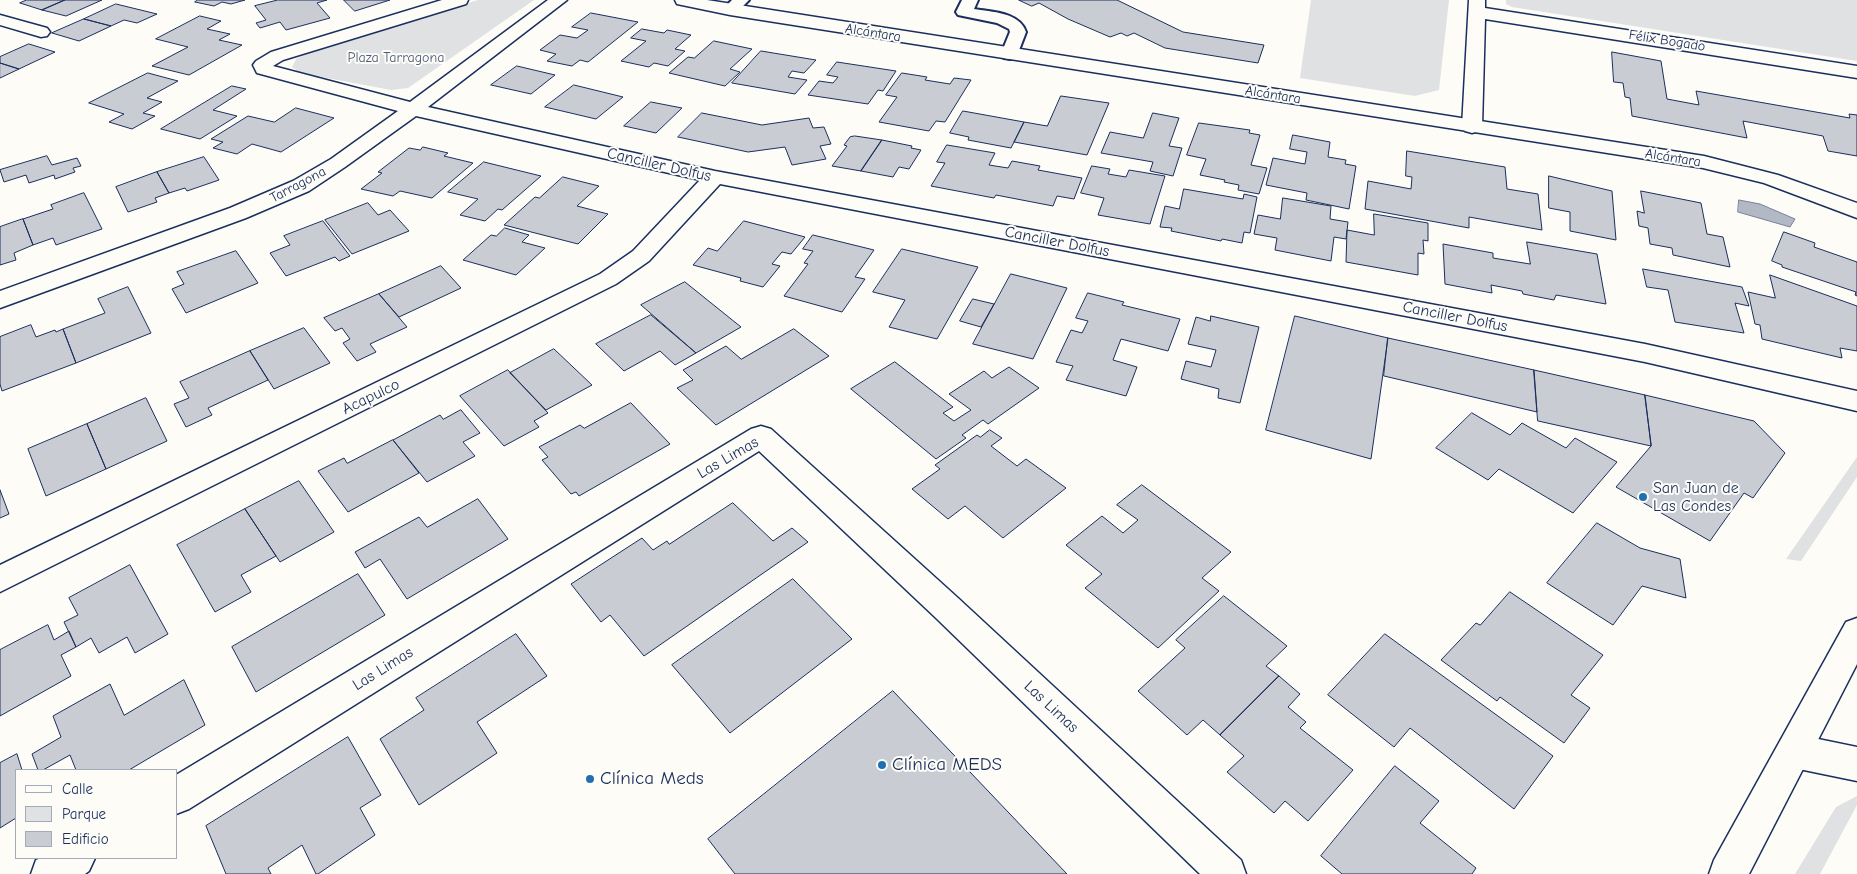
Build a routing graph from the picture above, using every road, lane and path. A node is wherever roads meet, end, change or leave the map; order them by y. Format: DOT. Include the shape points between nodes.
graph roads {
  1 [pos="460,0"];
  2 [pos="559,0"];
  3 [pos="683,0"];
  4 [pos="970,0"];
  5 [pos="736,5"];
  6 [pos="1476,6"];
  7 [pos="0,20"];
  8 [pos="41,32"];
  9 [pos="1010,54"];
  10 [pos="1857,72"];
  11 [pos="413,109"];
  12 [pos="1472,127"];
  13 [pos="715,177"];
  14 [pos="1857,211"];
  15 [pos="0,300"];
  16 [pos="1857,401"];
  17 [pos="0,579"];
  18 [pos="1857,633"];
  19 [pos="1794,751"];
  20 [pos="1857,764"];
  21 [pos="178,795"];
  22 [pos="74,859"];
  23 [pos="50,874"];
  24 [pos="1227,874"];
  25 [pos="1728,874"];
  1 -- 11 [label="street, Canciller Dolfus" via="277,56 262,65 264,69"];
  2 -- 11 [label="street, Tarragona"];
  3 -- 5 [label="street, Alcántara"];
  4 -- 9 [label="lane" via="964,12 1002,19 1016,26 1018,32"];
  5 -- 9 [label="street, Alcántara"];
  6 -- 10 [label="street, Félix Bogado"];
  6 -- 12 [label="street"];
  7 -- 8 [label="street"];
  9 -- 12 [label="street, Alcántara"];
  11 -- 13 [label="street, Canciller Dolfus"];
  11 -- 15 [label="street, Tarragona" via="338,163 285,194"];
  12 -- 14 [label="street, Alcántara" via="1737,169"];
  13 -- 16 [label="street, Canciller Dolfus" via="1645,352"];
  13 -- 17 [label="street, Acapulco" via="641,256 608,279"];
  18 -- 19 [label="street"];
  19 -- 20 [label="street"];
  19 -- 25 [label="street"];
  21 -- 24 [label="street, Las Limas" via="761,436"];
  22 -- 23 [label="street"];
}
